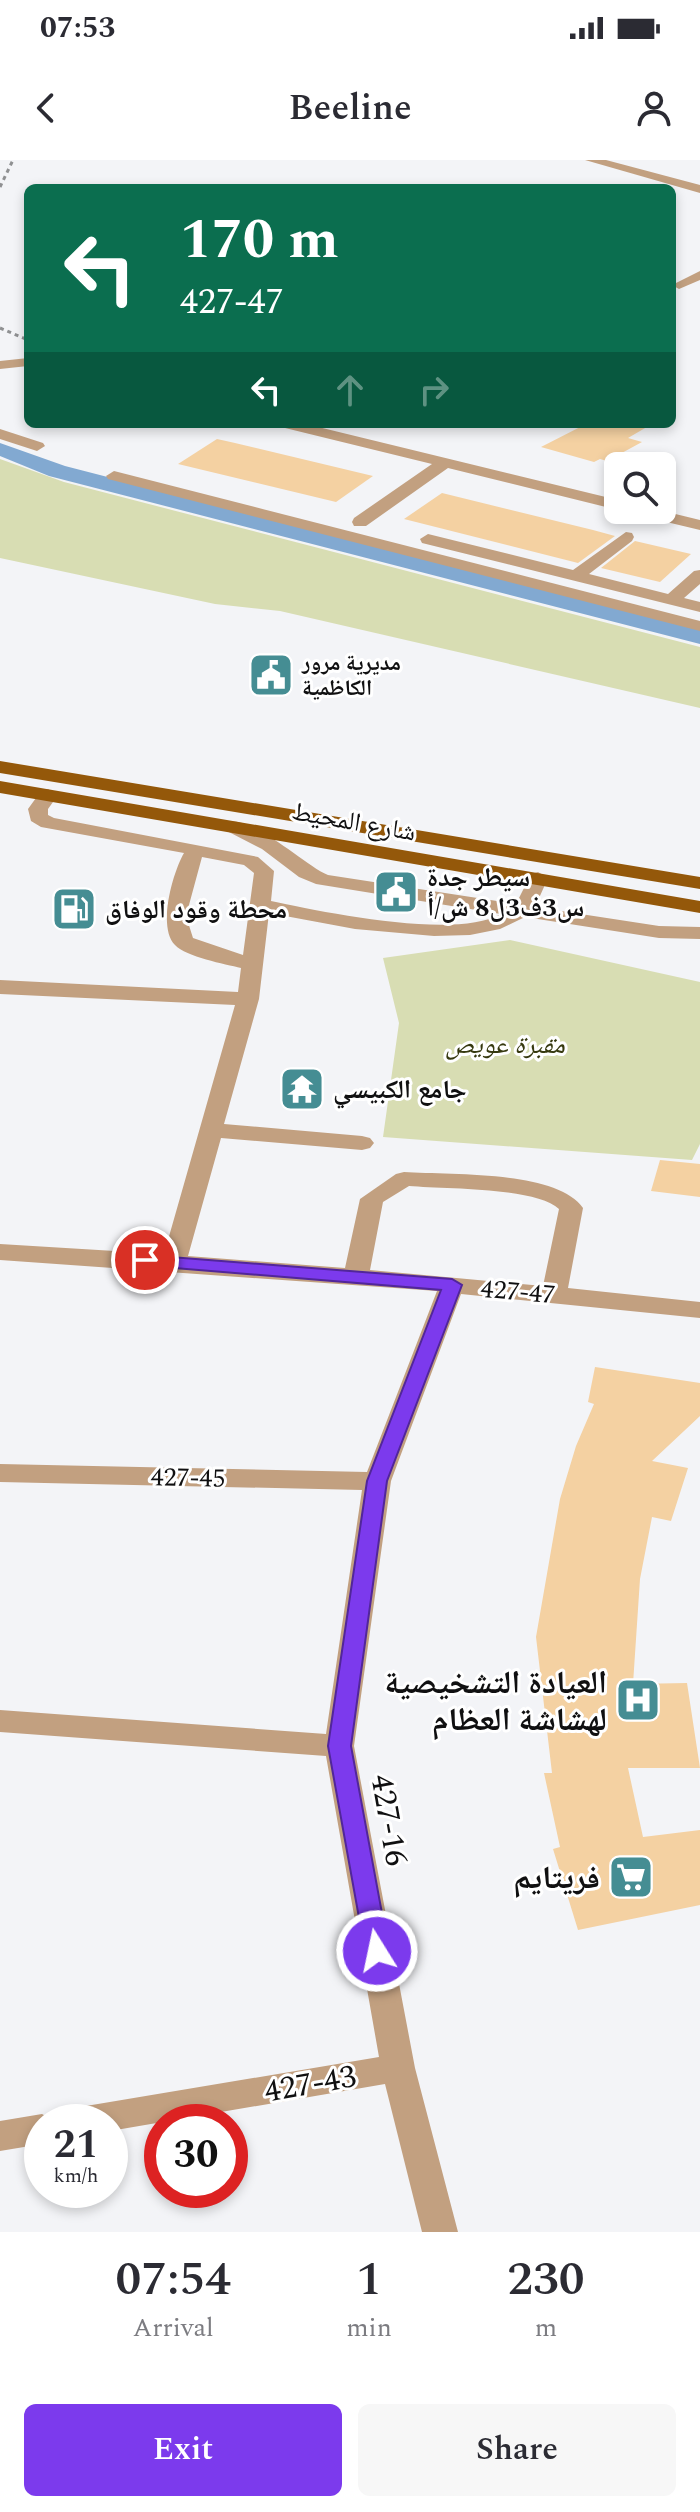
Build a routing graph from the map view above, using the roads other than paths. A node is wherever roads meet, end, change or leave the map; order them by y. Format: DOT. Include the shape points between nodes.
graph roads {
  1 [pos="595,160"];
  2 [pos="700,189"];
  3 [pos="700,275"];
  4 [pos="679,285"];
  5 [pos="24,362"];
  6 [pos="0,365"];
  7 [pos="303,428"];
  8 [pos="0,434"];
  9 [pos="37,446"];
  10 [pos="445,463"];
  11 [pos="135,465"];
  12 [pos="114,476"];
  13 [pos="604,502"];
  14 [pos="676,519"];
  15 [pos="360,522"];
  16 [pos="700,525"];
  17 [pos="626,537"];
  18 [pos="700,575"];
  19 [pos="576,576"];
  20 [pos="671,600"];
  21 [pos="700,607"];
  22 [pos="700,626"];
  23 [pos="0,767"];
  24 [pos="0,787"];
  25 [pos="48,795"];
  26 [pos="232,826"];
  27 [pos="484,847"];
  28 [pos="196,850"];
  29 [pos="531,855"];
  30 [pos="466,867"];
  31 [pos="532,877"];
  32 [pos="700,883"];
  33 [pos="261,905"];
  34 [pos="700,907"];
  35 [pos="521,911"];
  36 [pos="700,933"];
  37 [pos="253,964"];
  38 [pos="0,987"];
  39 [pos="248,999"];
  40 [pos="211,1130"];
  41 [pos="362,1143"];
  42 [pos="0,1252"];
  43 [pos="174,1262"];
  44 [pos="356,1277"];
  45 [pos="452,1285"];
  46 [pos="554,1294"];
  47 [pos="700,1310"];
  48 [pos="0,1473"];
  49 [pos="377,1481"];
  50 [pos="0,1721"];
  51 [pos="339,1746"];
  52 [pos="398,2068"];
  53 [pos="128,2114"];
  54 [pos="24,2132"];
  55 [pos="0,2136"];
  56 [pos="440,2232"];
  1 -- 2 [label="street"];
  3 -- 4 [label="street"];
  5 -- 6 [label="street"];
  7 -- 10 [label="street"];
  8 -- 9 [label="street"];
  10 -- 13 [label="street"];
  10 -- 15 [label="street"];
  11 -- 15 [label="street"];
  12 -- 22 [label="street"];
  14 -- 16 [label="street"];
  15 -- 19 [label="street"];
  17 -- 19 [label="street"];
  18 -- 20 [label="street"];
  19 -- 20 [label="street"];
  20 -- 21 [label="street"];
  23 -- 27 [label="main road, شارع المحيط"];
  24 -- 25 [label="main road, شارع المحيط"];
  25 -- 26 [label="main road, شارع المحيط"];
  25 -- 28 [label="street" via="38,817 48,823"];
  26 -- 30 [label="main road, شارع المحيط"];
  26 -- 35 [label="street" via="323,880"];
  27 -- 29 [label="main road, شارع المحيط"];
  27 -- 30 [label="main road" via="484,859"];
  28 -- 33 [label="street" via="259,866 265,877"];
  28 -- 37 [label="street" via="176,916 183,942"];
  29 -- 31 [label="main road" via="520,865"];
  29 -- 32 [label="main road, شارع المحيط"];
  30 -- 31 [label="main road, شارع المحيط"];
  31 -- 34 [label="main road, شارع المحيط"];
  31 -- 35 [label="street"];
  33 -- 35 [label="street" via="350,922 445,930 488,925"];
  33 -- 37 [label="street"];
  35 -- 36 [label="street" via="671,934"];
  37 -- 39 [label="street"];
  38 -- 39 [label="street"];
  39 -- 40 [label="street"];
  40 -- 41 [label="street"];
  40 -- 43 [label="street"];
  42 -- 43 [label="street, 427-47"];
  43 -- 44 [label="street, 427-47"];
  44 -- 45 [label="street, 427-47"];
  44 -- 46 [label="street" via="372,1199 404,1179 536,1188 571,1208"];
  45 -- 46 [label="street, 427-47"];
  45 -- 49 [label="street, 427-16"];
  46 -- 47 [label="street, 427-47"];
  48 -- 49 [label="street, 427-45"];
  49 -- 51 [label="street, 427-16"];
  50 -- 51 [label="street"];
  51 -- 52 [label="street, 427-16"];
  52 -- 53 [label="street, 427-43"];
  52 -- 56 [label="street, 427-16"];
  54 -- 55 [label="street"];
}
